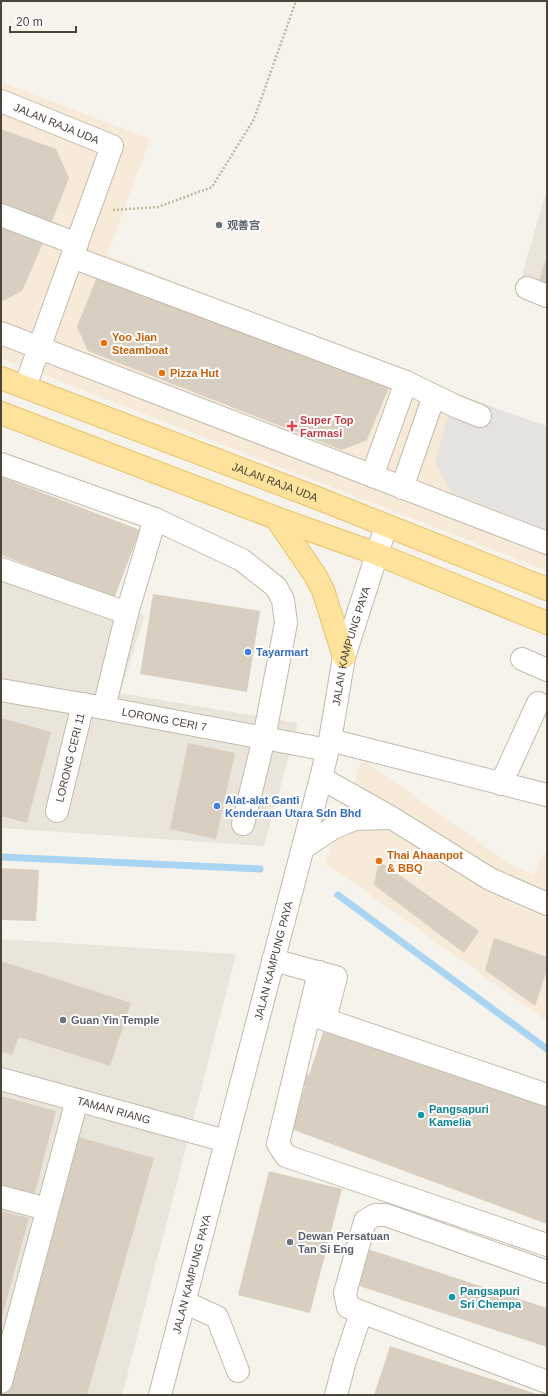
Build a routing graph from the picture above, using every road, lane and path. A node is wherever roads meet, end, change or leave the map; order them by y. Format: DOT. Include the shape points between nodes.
graph roads {
  1 [pos="296,1"];
  2 [pos="1,101"];
  3 [pos="88,212"];
  4 [pos="1,215"];
  5 [pos="74,251"];
  6 [pos="527,288"];
  7 [pos="547,296"];
  8 [pos="1,333"];
  9 [pos="39,348"];
  10 [pos="1,378"];
  11 [pos="406,382"];
  12 [pos="25,387"];
  13 [pos="434,396"];
  14 [pos="1,413"];
  15 [pos="480,416"];
  16 [pos="1,464"];
  17 [pos="372,476"];
  18 [pos="402,488"];
  19 [pos="276,518"];
  20 [pos="155,519"];
  21 [pos="386,526"];
  22 [pos="547,543"];
  23 [pos="377,554"];
  24 [pos="1,569"];
  25 [pos="547,589"];
  26 [pos="127,613"];
  27 [pos="547,623"];
  28 [pos="344,658"];
  29 [pos="522,659"];
  30 [pos="547,670"];
  31 [pos="1,690"];
  32 [pos="538,703"];
  33 [pos="94,706"];
  34 [pos="264,738"];
  35 [pos="329,745"];
  36 [pos="321,778"];
  37 [pos="501,784"];
  38 [pos="547,795"];
  39 [pos="57,811"];
  40 [pos="392,818"];
  41 [pos="243,824"];
  42 [pos="303,848"];
  43 [pos="547,904"];
  44 [pos="273,960"];
  45 [pos="317,1017"];
  46 [pos="1,1079"];
  47 [pos="547,1095"];
  48 [pos="77,1100"];
  49 [pos="226,1141"];
  50 [pos="1,1197"];
  51 [pos="47,1209"];
  52 [pos="547,1245"];
  53 [pos="547,1272"];
  54 [pos="184,1302"];
  55 [pos="361,1312"];
  56 [pos="238,1371"];
  57 [pos="1,1382"];
  58 [pos="547,1382"];
  59 [pos="160,1395"];
  60 [pos="336,1395"];
  1 -- 3 [label="path" via="254,119 212,187 158,207"];
  2 -- 3 [label="street, JALAN RAJA UDA" via="112,146"];
  3 -- 5 [label="street"];
  4 -- 5 [label="street"];
  5 -- 9 [label="street"];
  5 -- 11 [label="street"];
  6 -- 7 [label="street"];
  8 -- 9 [label="street"];
  9 -- 12 [label="street"];
  9 -- 17 [label="street"];
  10 -- 12 [label="main road, JALAN RAJA UDA"];
  11 -- 13 [label="street"];
  11 -- 17 [label="street"];
  12 -- 21 [label="main road, JALAN RAJA UDA"];
  13 -- 15 [label="street"];
  13 -- 18 [label="street"];
  14 -- 19 [label="main road"];
  16 -- 20 [label="street"];
  17 -- 18 [label="street"];
  18 -- 22 [label="street"];
  19 -- 23 [label="main road"];
  19 -- 28 [label="main road" via="315,574 323,590"];
  20 -- 26 [label="street, LORONG CERI 11"];
  20 -- 34 [label="street" via="242,560 276,587 283,600 286,623"];
  21 -- 23 [label="street, JALAN KAMPUNG PAYA"];
  21 -- 25 [label="main road, JALAN RAJA UDA"];
  23 -- 27 [label="main road"];
  23 -- 28 [label="street, JALAN KAMPUNG PAYA"];
  24 -- 26 [label="street"];
  26 -- 33 [label="street, LORONG CERI 11"];
  28 -- 35 [label="street, JALAN KAMPUNG PAYA"];
  29 -- 30 [label="street"];
  31 -- 33 [label="street, LORONG CERI 7"];
  32 -- 37 [label="street"];
  33 -- 34 [label="street, LORONG CERI 7"];
  33 -- 39 [label="street, LORONG CERI 11"];
  34 -- 35 [label="street, LORONG CERI 7"];
  34 -- 41 [label="street"];
  35 -- 36 [label="street, JALAN KAMPUNG PAYA"];
  35 -- 37 [label="street, LORONG CERI 7"];
  36 -- 40 [label="street"];
  36 -- 42 [label="street, JALAN KAMPUNG PAYA"];
  37 -- 38 [label="street, LORONG CERI 7"];
  40 -- 42 [label="street" via="355,819 333,828"];
  40 -- 43 [label="street" via="490,878"];
  42 -- 44 [label="street, JALAN KAMPUNG PAYA"];
  44 -- 45 [label="street" via="328,975"];
  44 -- 49 [label="street, JALAN KAMPUNG PAYA"];
  45 -- 47 [label="street"];
  45 -- 52 [label="street" via="278,1144 286,1156"];
  46 -- 48 [label="street, TAMAN RIANG"];
  48 -- 49 [label="street, TAMAN RIANG"];
  48 -- 51 [label="street"];
  49 -- 54 [label="street, JALAN KAMPUNG PAYA"];
  50 -- 51 [label="street"];
  51 -- 57 [label="street"];
  53 -- 55 [label="street" via="386,1215 375,1215 364,1221 345,1293 348,1307"];
  54 -- 56 [label="street" via="217,1317"];
  54 -- 59 [label="street, JALAN KAMPUNG PAYA"];
  55 -- 58 [label="street"];
  55 -- 60 [label="street"];
}
